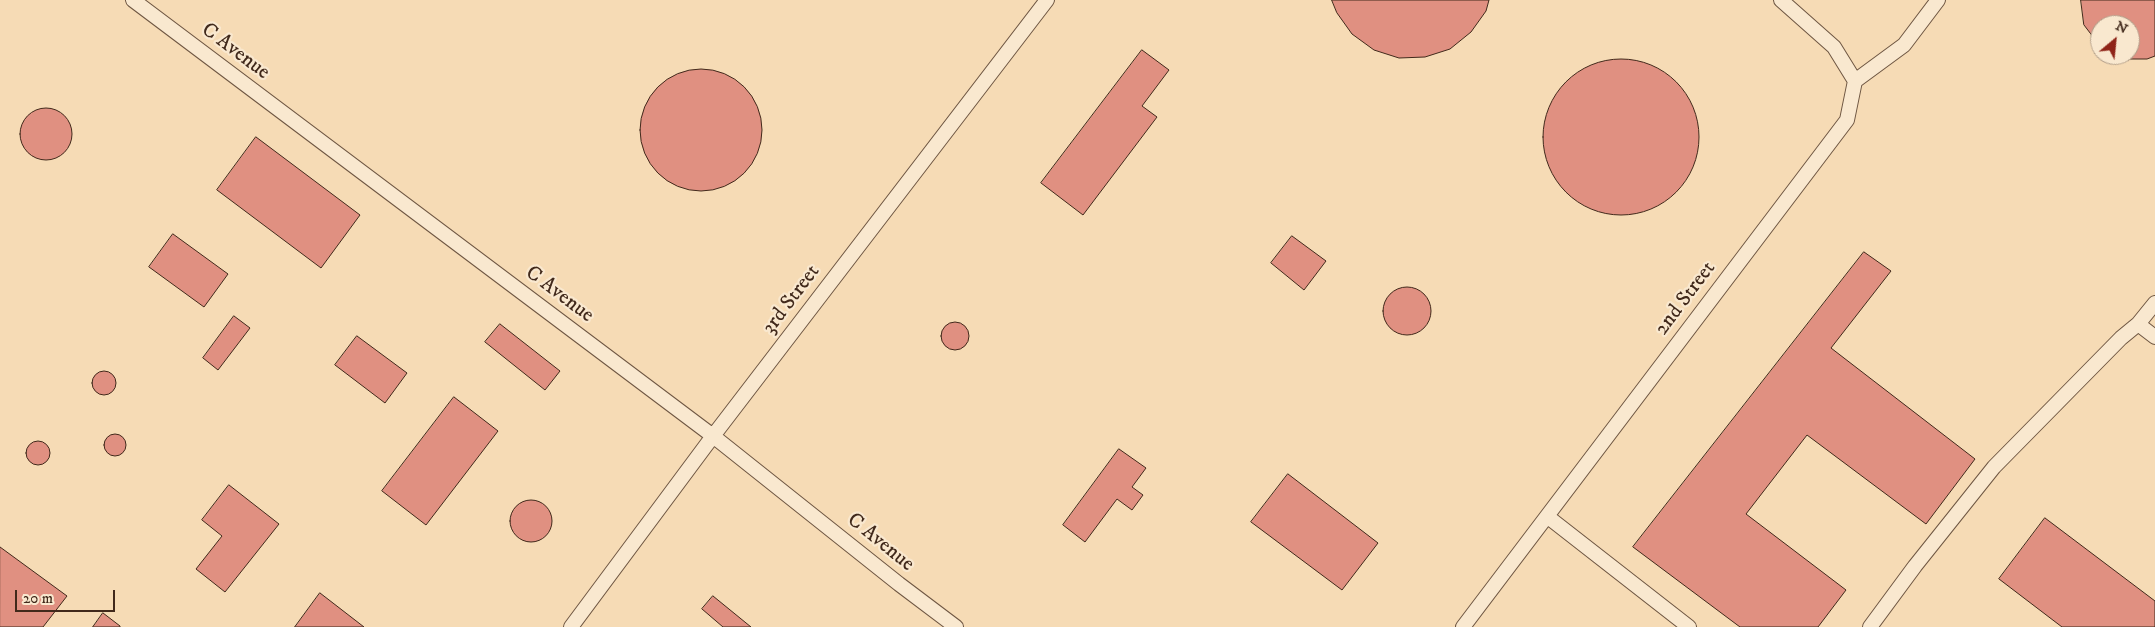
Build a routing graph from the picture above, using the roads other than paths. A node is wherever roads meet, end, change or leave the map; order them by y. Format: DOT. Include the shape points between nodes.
graph roads {
  1 [pos="133,0"];
  2 [pos="1048,0"];
  3 [pos="1781,0"];
  4 [pos="1938,0"];
  5 [pos="1855,80"];
  6 [pos="2155,303"];
  7 [pos="2138,324"];
  8 [pos="2155,337"];
  9 [pos="714,436"];
  10 [pos="1548,517"];
  11 [pos="571,627"];
  12 [pos="956,627"];
  13 [pos="1463,627"];
  14 [pos="1689,627"];
  15 [pos="1870,627"];
  1 -- 9 [label="lane, C Avenue"];
  2 -- 9 [label="lane, 3rd Street"];
  3 -- 5 [label="lane" via="1834,48"];
  4 -- 5 [label="lane" via="1904,45"];
  5 -- 10 [label="lane, 2nd Street" via="1847,120"];
  6 -- 7 [label="lane"];
  7 -- 8 [label="lane"];
  7 -- 15 [label="lane" via="1994,467"];
  9 -- 11 [label="lane, 3rd Street"];
  9 -- 12 [label="lane, C Avenue"];
  10 -- 13 [label="lane, 2nd Street"];
  10 -- 14 [label="lane"];
}
